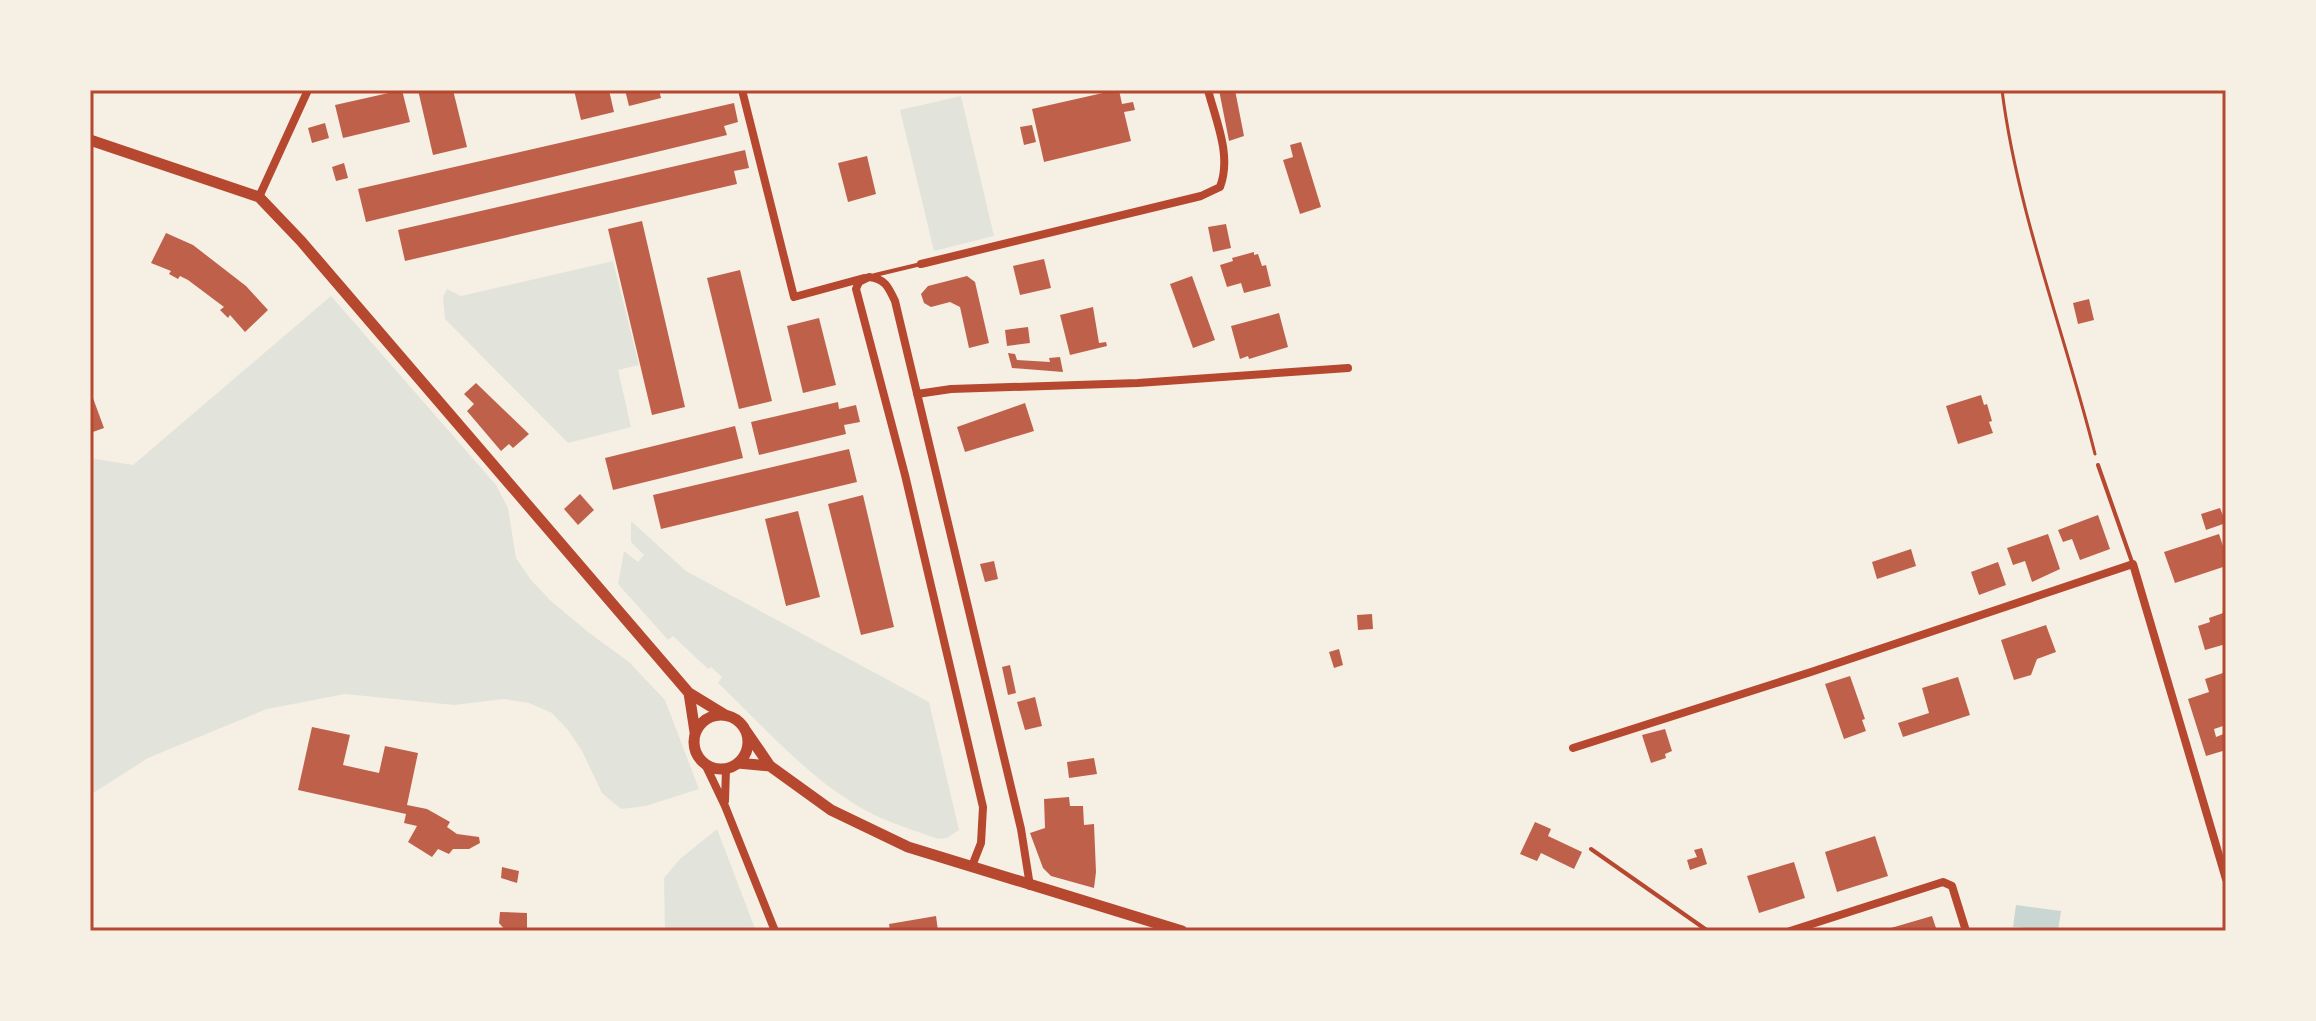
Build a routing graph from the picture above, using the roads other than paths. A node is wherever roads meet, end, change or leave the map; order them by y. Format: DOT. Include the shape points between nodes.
graph roads {
  1 [pos="308,90"];
  2 [pos="742,90"];
  3 [pos="1208,90"];
  4 [pos="90,140"];
  5 [pos="259,197"];
  6 [pos="921,264"];
  7 [pos="869,277"];
  8 [pos="1348,368"];
  9 [pos="917,394"];
  10 [pos="2098,465"];
  11 [pos="2133,564"];
  12 [pos="689,693"];
  13 [pos="725,715"];
  14 [pos="746,731"];
  15 [pos="695,732"];
  16 [pos="1573,748"];
  17 [pos="738,763"];
  18 [pos="705,764"];
  19 [pos="770,766"];
  20 [pos="726,769"];
  21 [pos="725,806"];
  22 [pos="1591,849"];
  23 [pos="972,866"];
  24 [pos="2226,879"];
  25 [pos="1030,886"];
  26 [pos="775,931"];
  27 [pos="1182,931"];
  28 [pos="1708,931"];
  29 [pos="1790,931"];
  30 [pos="1966,931"];
  1 -- 5 [label="street"];
  2 -- 7 [label="street" via="794,297"];
  3 -- 6 [label="street" via="1226,159 1220,187"];
  4 -- 5 [label="street"];
  5 -- 12 [label="street"];
  6 -- 7 [label="lane"];
  7 -- 9 [label="street" via="886,283 895,301"];
  7 -- 23 [label="street" via="856,289 983,807 981,843"];
  8 -- 9 [label="street"];
  9 -- 25 [label="street"];
  10 -- 11 [label="lane"];
  11 -- 16 [label="street"];
  11 -- 24 [label="street"];
  12 -- 13 [label="street"];
  12 -- 15 [label="street"];
  13 -- 14 [label="street"];
  13 -- 15 [label="street" via="707,718"];
  14 -- 17 [label="street" via="747,749"];
  14 -- 19 [label="street"];
  15 -- 18 [label="street" via="695,750"];
  17 -- 19 [label="street"];
  17 -- 20 [label="street"];
  18 -- 20 [label="street"];
  18 -- 21 [label="street"];
  19 -- 23 [label="street" via="831,810 908,847"];
  20 -- 21 [label="street"];
  21 -- 26 [label="street"];
  22 -- 28 [label="lane"];
  23 -- 25 [label="street"];
  25 -- 27 [label="street"];
  29 -- 30 [label="street" via="1943,882 1952,886"];
}
